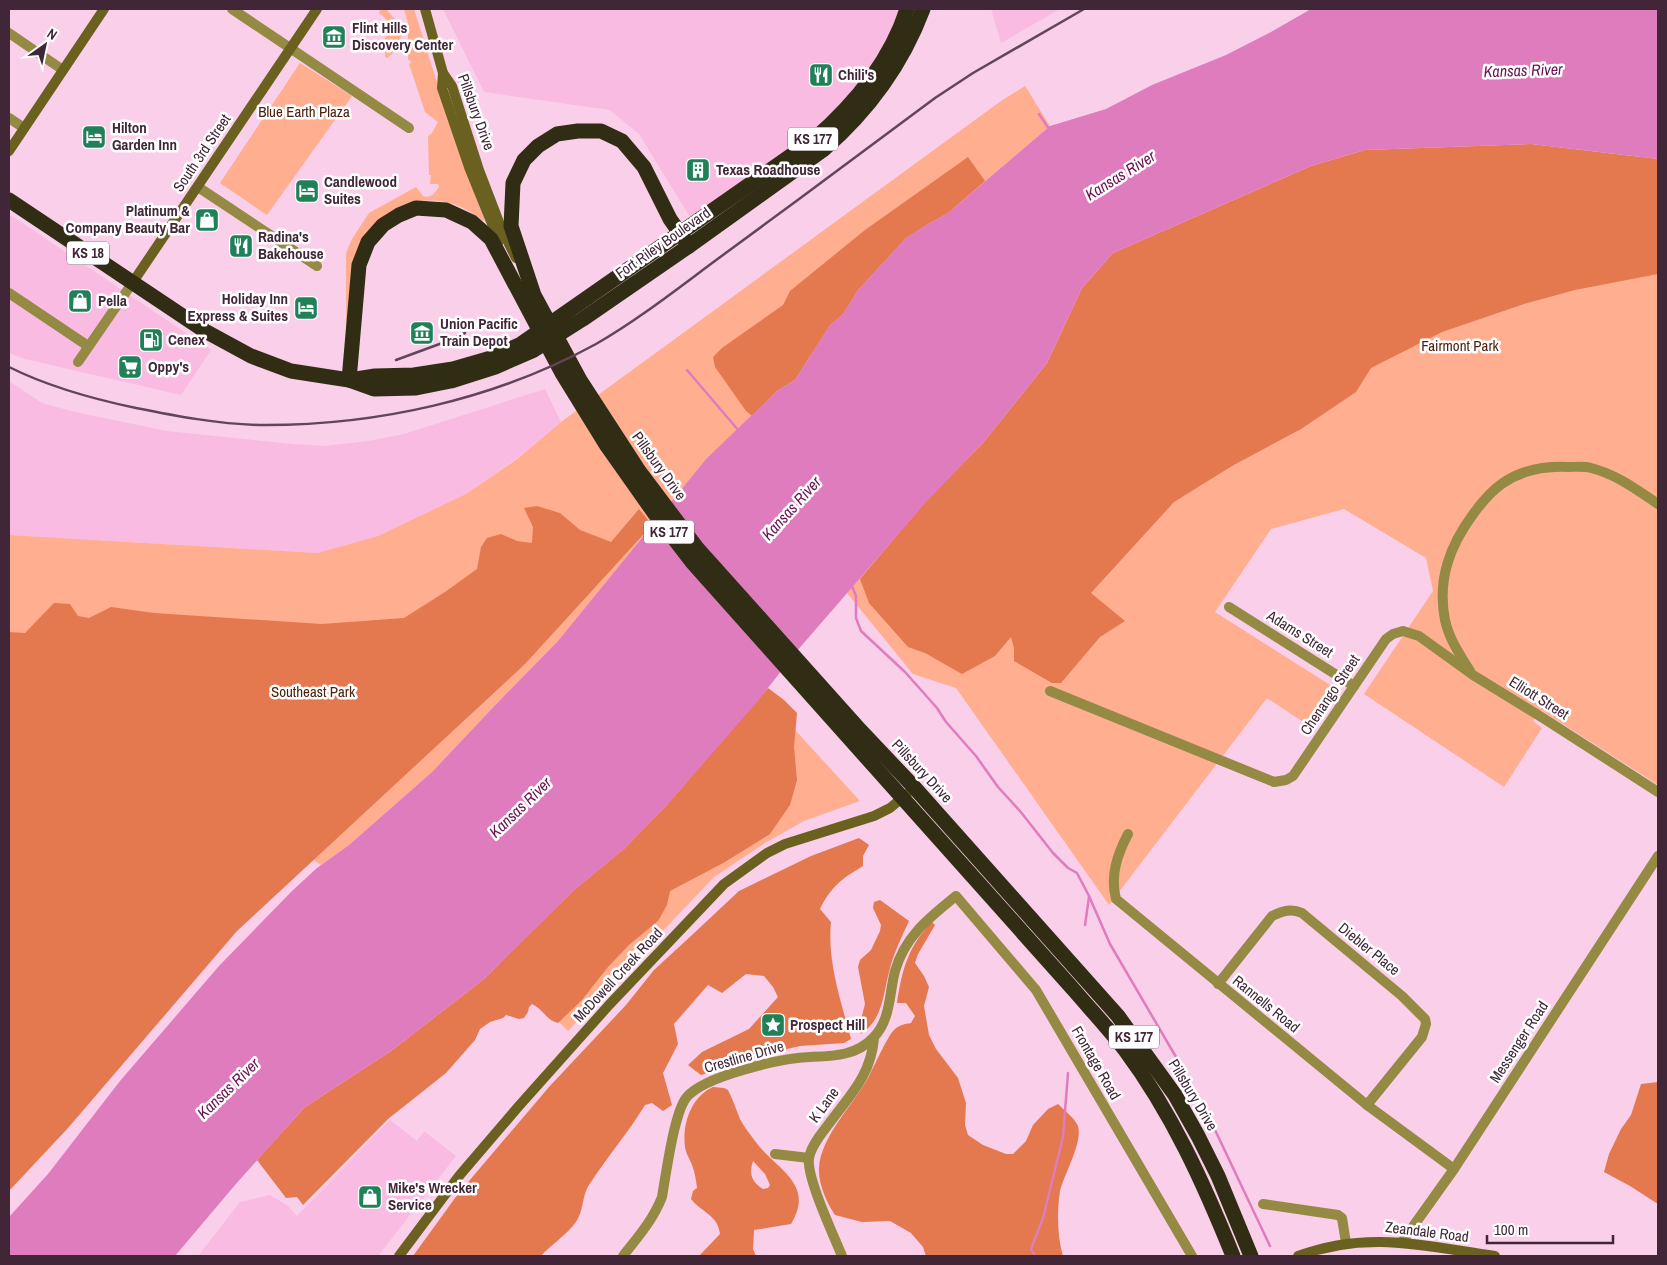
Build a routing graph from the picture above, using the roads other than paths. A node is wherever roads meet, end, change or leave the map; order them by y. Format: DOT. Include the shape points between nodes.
graph roads {
  1 [pos="104,9"];
  2 [pos="232,9"];
  3 [pos="317,9"];
  4 [pos="425,9"];
  5 [pos="907,9"];
  6 [pos="922,9"];
  7 [pos="9,33"];
  8 [pos="290,47"];
  9 [pos="63,70"];
  10 [pos="9,118"];
  11 [pos="24,128"];
  12 [pos="409,128"];
  13 [pos="9,151"];
  14 [pos="198,187"];
  15 [pos="9,200"];
  16 [pos="685,240"];
  17 [pos="317,266"];
  18 [pos="133,282"];
  19 [pos="9,293"];
  20 [pos="528,298"];
  21 [pos="88,346"];
  22 [pos="78,362"];
  23 [pos="349,380"];
  24 [pos="1658,504"];
  25 [pos="1229,607"];
  26 [pos="1403,631"];
  27 [pos="1473,675"];
  28 [pos="1354,686"];
  29 [pos="1050,691"];
  30 [pos="855,734"];
  31 [pos="914,787"];
  32 [pos="1658,792"];
  33 [pos="902,798"];
  34 [pos="1128,834"];
  35 [pos="1658,856"];
  36 [pos="956,896"];
  37 [pos="1218,984"];
  38 [pos="874,1038"];
  39 [pos="1368,1105"];
  40 [pos="775,1154"];
  41 [pos="809,1158"];
  42 [pos="1454,1169"];
  43 [pos="1264,1204"];
  44 [pos="1402,1242"];
  45 [pos="1346,1243"];
  46 [pos="399,1256"];
  47 [pos="623,1256"];
  48 [pos="842,1256"];
  49 [pos="1192,1256"];
  50 [pos="1234,1256"];
  51 [pos="1251,1256"];
  52 [pos="1298,1256"];
  53 [pos="1495,1256"];
  1 -- 9 [label="street"];
  2 -- 8 [label="street"];
  3 -- 8 [label="street, South 3rd Street"];
  4 -- 20 [label="street, Pillsbury Drive" via="443,73 442,88 469,167 496,234"];
  5 -- 16 [label="highway, Fort Riley Boulevard / KS 177" via="885,57 842,114"];
  6 -- 16 [label="highway, Fort Riley Boulevard / KS 177" via="906,46 880,91 843,133 799,168"];
  7 -- 9 [label="street"];
  8 -- 12 [label="street"];
  8 -- 14 [label="street, South 3rd Street"];
  9 -- 11 [label="street"];
  10 -- 11 [label="street"];
  11 -- 13 [label="street"];
  14 -- 17 [label="street"];
  14 -- 18 [label="street, South 3rd Street"];
  15 -- 18 [label="highway, Fort Riley Boulevard / KS 18"];
  16 -- 20 [label="highway, KS 177" via="670,219 644,167 622,141 601,131 578,130 556,134 524,160 513,183 511,226"];
  16 -- 23 [label="highway, Fort Riley Boulevard / KS 177" via="521,344 491,358 453,369"];
  18 -- 21 [label="street, South 3rd Street"];
  18 -- 23 [label="highway, Fort Riley Boulevard / KS 18" via="205,331 251,356 291,371"];
  19 -- 21 [label="street"];
  20 -- 23 [label="highway, KS 177" via="491,239 472,222 446,210 416,208 399,215 383,225 368,242 359,265"];
  20 -- 30 [label="highway, Pillsbury Drive / KS 177" via="562,373 655,514 692,562"];
  21 -- 22 [label="street, South 3rd Street"];
  24 -- 27 [label="street" via="1619,478 1590,468 1553,466 1528,471 1509,479 1489,494 1459,533 1448,559 1443,586 1445,620 1456,648"];
  25 -- 28 [label="street, Adams Street"];
  26 -- 27 [label="street, Elliott Street" via="1419,636"];
  26 -- 28 [label="street, Chenango Street" via="1386,640"];
  27 -- 32 [label="street, Elliott Street"];
  28 -- 29 [label="street, Chenango Street" via="1292,776 1274,782"];
  30 -- 31 [label="highway, Pillsbury Drive / KS 177"];
  30 -- 33 [label="highway, Pillsbury Drive / KS 177"];
  31 -- 33 [label="street, McDowell Creek Road"];
  31 -- 51 [label="highway, Pillsbury Drive / KS 177" via="1102,996 1148,1056 1198,1136"];
  33 -- 46 [label="street, McDowell Creek Road" via="874,816 785,844 724,884 518,1107 458,1176"];
  33 -- 50 [label="highway, Pillsbury Drive / KS 177" via="1124,1050 1179,1135"];
  34 -- 37 [label="street, Rannells Road" via="1114,872 1116,899"];
  35 -- 42 [label="street, Messenger Road"];
  36 -- 38 [label="street, Crestline Drive" via="916,931 902,953 883,1025"];
  36 -- 49 [label="street, Frontage Road" via="1036,990"];
  37 -- 39 [label="street, Rannells Road"];
  37 -- 39 [label="street, Diebler Place" via="1272,916 1294,910 1309,920 1408,1000 1425,1019 1422,1037"];
  38 -- 41 [label="street, K Lane" via="868,1069 822,1132"];
  38 -- 47 [label="street, Crestline Drive" via="860,1049 839,1055 789,1058 724,1076 702,1085 686,1097 679,1110 662,1197 651,1220"];
  39 -- 42 [label="street, Rannells Road"];
  40 -- 41 [label="street"];
  41 -- 48 [label="street" via="819,1199"];
  42 -- 44 [label="street, Messenger Road"];
  43 -- 45 [label="street" via="1338,1215 1344,1222"];
  44 -- 45 [label="street, Zeandale Road"];
  44 -- 53 [label="street, Zeandale Road"];
  45 -- 52 [label="street, Zeandale Road"];
}
